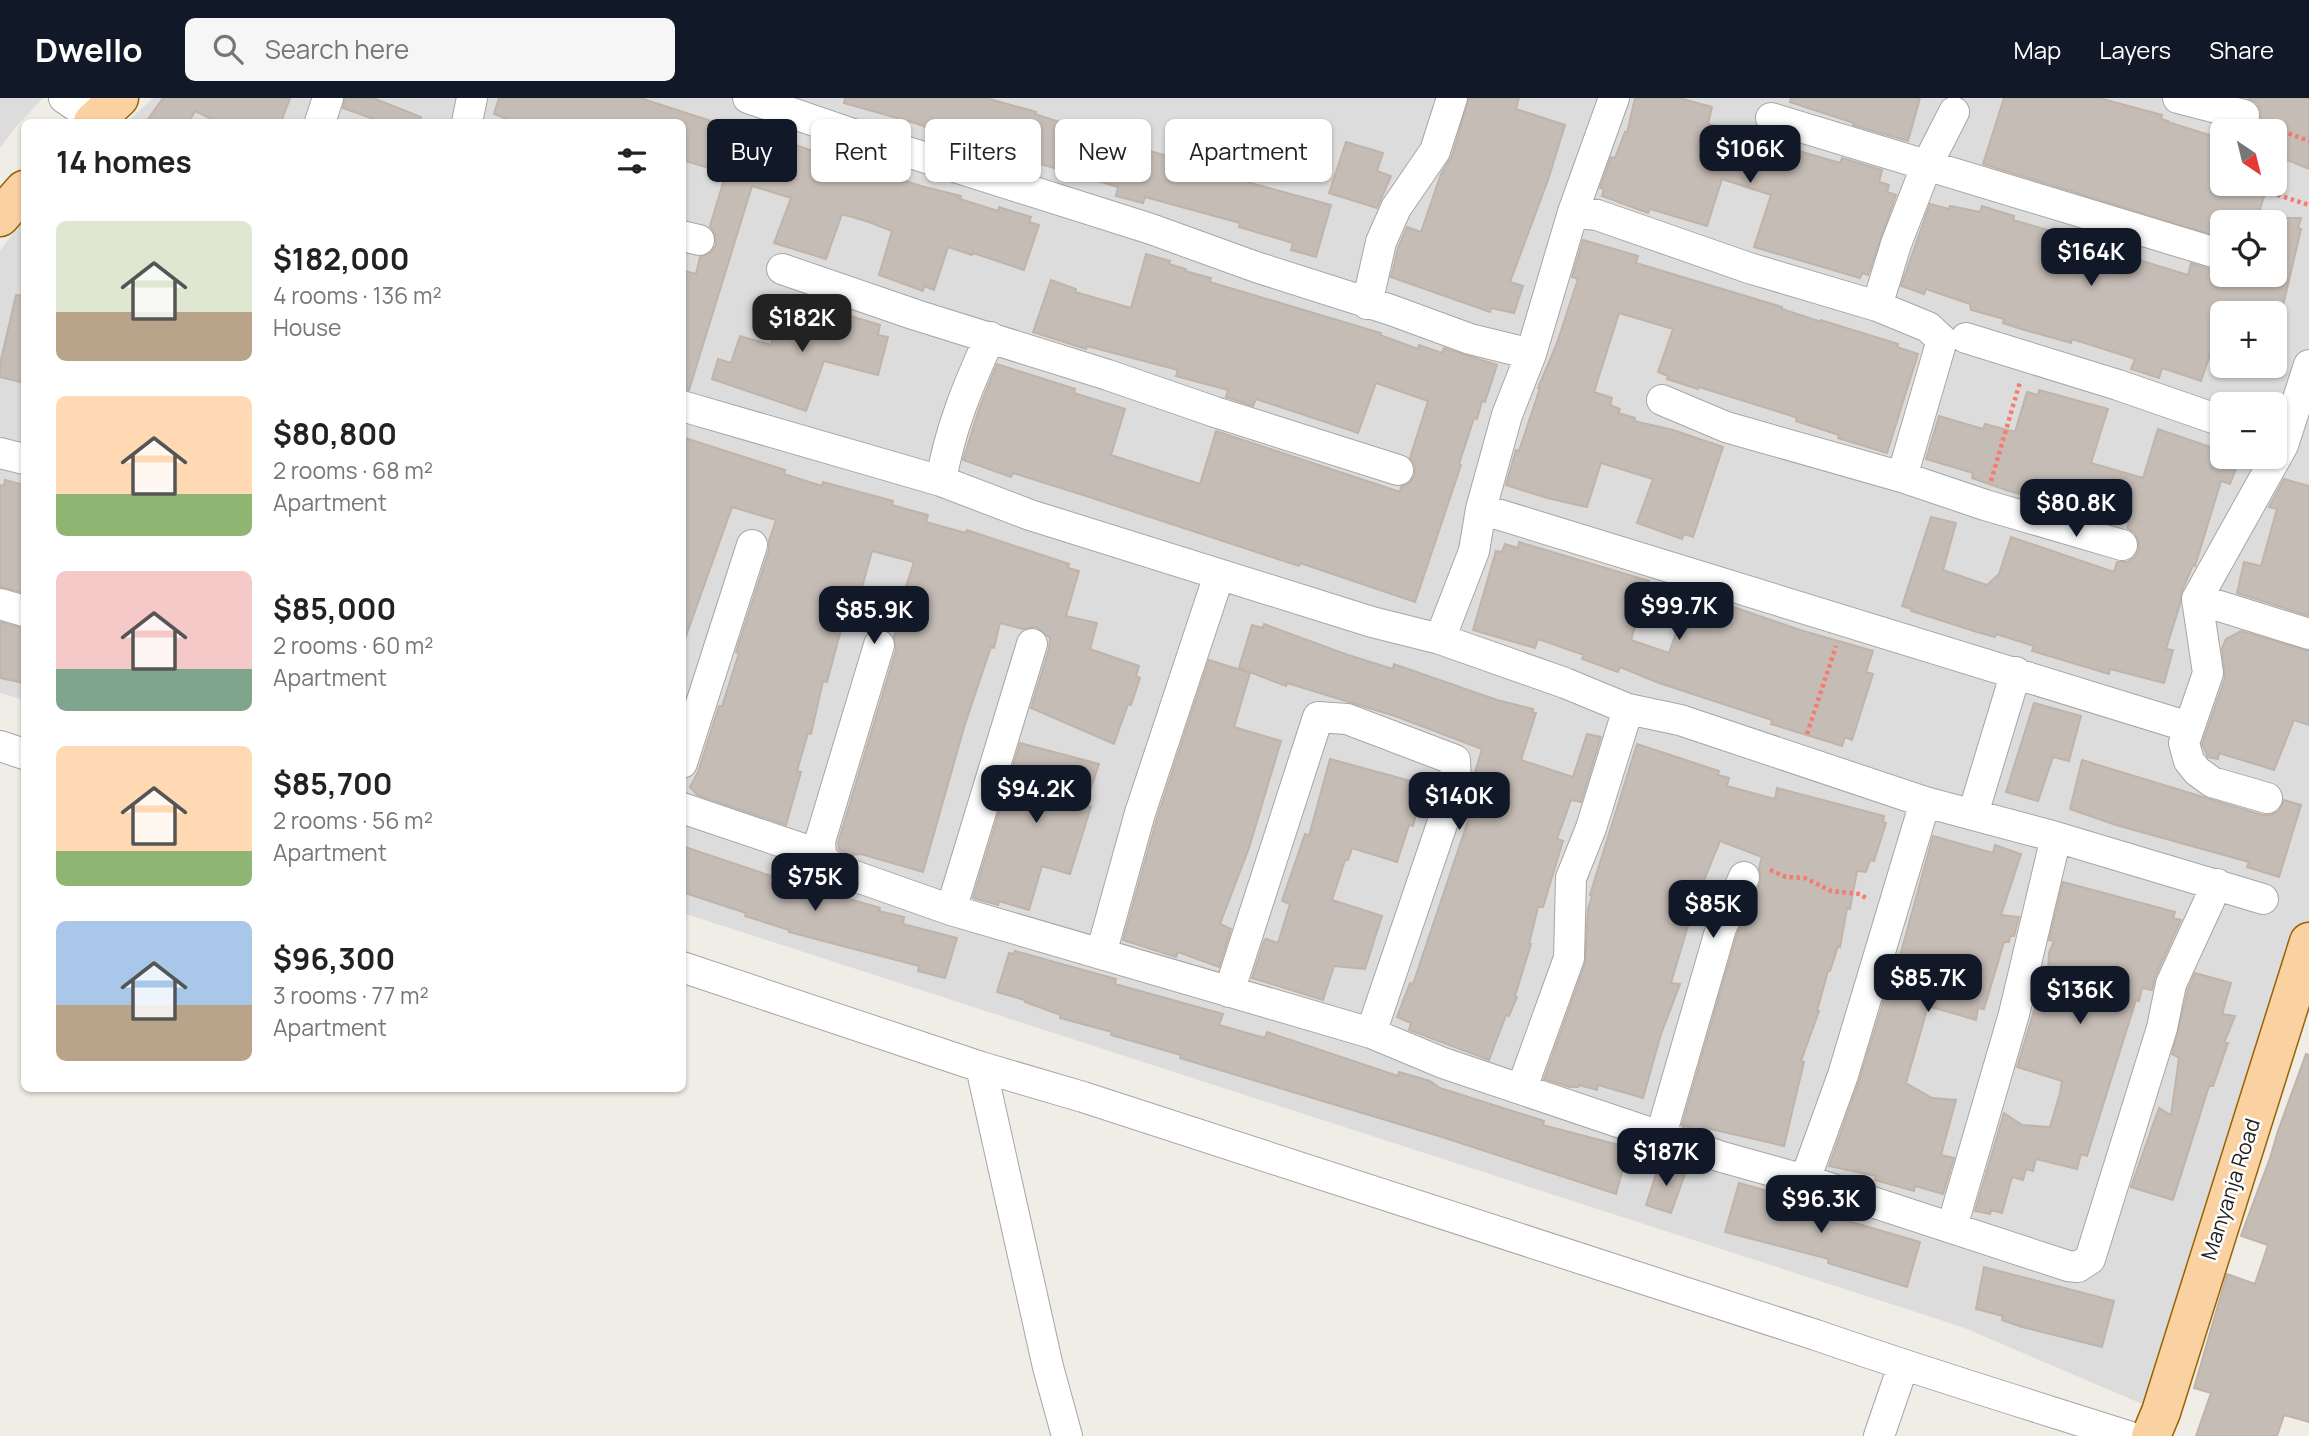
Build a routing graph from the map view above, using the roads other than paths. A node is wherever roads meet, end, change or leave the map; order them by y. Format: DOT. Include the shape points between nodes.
graph roads {
  1 [pos="64,98"];
  2 [pos="328,98"];
  3 [pos="472,98"];
  4 [pos="748,98"];
  5 [pos="1452,98"];
  6 [pos="1615,98"];
  7 [pos="2178,98"];
  8 [pos="1955,112"];
  9 [pos="102,116"];
  10 [pos="2244,116"];
  11 [pos="1771,118"];
  12 [pos="321,119"];
  13 [pos="468,119"];
  14 [pos="1926,167"];
  15 [pos="21,193"];
  16 [pos="1573,212"];
  17 [pos="0,216"];
  18 [pos="2210,251"];
  19 [pos="782,269"];
  20 [pos="1367,304"];
  21 [pos="1877,306"];
  22 [pos="990,337"];
  23 [pos="1966,338"];
  24 [pos="1531,354"];
  25 [pos="2309,365"];
  26 [pos="1662,400"];
  27 [pos="686,407"];
  28 [pos="2210,418"];
  29 [pos="2289,447"];
  30 [pos="0,453"];
  31 [pos="21,458"];
  32 [pos="1398,470"];
  33 [pos="1902,477"];
  34 [pos="941,481"];
  35 [pos="1481,509"];
  36 [pos="752,545"];
  37 [pos="2122,545"];
  38 [pos="1219,575"];
  39 [pos="2197,599"];
  40 [pos="0,604"];
  41 [pos="21,610"];
  42 [pos="2309,634"];
  43 [pos="1440,639"];
  44 [pos="1031,644"];
  45 [pos="879,645"];
  46 [pos="2016,672"];
  47 [pos="1628,709"];
  48 [pos="2189,727"];
  49 [pos="0,746"];
  50 [pos="686,751"];
  51 [pos="21,753"];
  52 [pos="2267,798"];
  53 [pos="1925,802"];
  54 [pos="686,809"];
  55 [pos="1973,814"];
  56 [pos="2056,837"];
  57 [pos="821,855"];
  58 [pos="1744,877"];
  59 [pos="2217,884"];
  60 [pos="2263,899"];
  61 [pos="951,910"];
  62 [pos="1101,954"];
  63 [pos="2305,967"];
  64 [pos="686,968"];
  65 [pos="1229,992"];
  66 [pos="1371,1033"];
  67 [pos="981,1066"];
  68 [pos="1522,1088"];
  69 [pos="1661,1135"];
  70 [pos="1805,1180"];
  71 [pos="1952,1227"];
  72 [pos="1903,1366"];
  73 [pos="1067,1436"];
  74 [pos="1880,1436"];
  75 [pos="2128,1436"];
  76 [pos="2151,1436"];
  1 -- 9 [label="street"];
  2 -- 12 [label="street"];
  3 -- 13 [label="street"];
  4 -- 20 [label="street"];
  5 -- 20 [label="street" via="1435,150 1396,208 1381,242"];
  6 -- 16 [label="street"];
  7 -- 10 [label="street"];
  8 -- 14 [label="street"];
  11 -- 14 [label="street"];
  14 -- 18 [label="street"];
  14 -- 21 [label="street"];
  15 -- 17 [label="main road"];
  16 -- 21 [label="street" via="1597,215"];
  16 -- 24 [label="street"];
  19 -- 22 [label="street"];
  20 -- 24 [label="street"];
  21 -- 33 [label="street" via="1928,327 1942,340"];
  22 -- 32 [label="street"];
  22 -- 34 [label="street" via="960,404"];
  23 -- 28 [label="street"];
  24 -- 35 [label="street" via="1507,415"];
  25 -- 29 [label="street"];
  26 -- 33 [label="street" via="1726,427"];
  27 -- 34 [label="street"];
  29 -- 39 [label="street"];
  30 -- 31 [label="street"];
  33 -- 37 [label="street"];
  34 -- 38 [label="street" via="1030,515"];
  35 -- 43 [label="street" via="1474,551"];
  35 -- 46 [label="street"];
  36 -- 50 [label="street"];
  38 -- 43 [label="street"];
  38 -- 62 [label="street" via="1140,813"];
  39 -- 42 [label="street"];
  39 -- 48 [label="street" via="2208,673"];
  40 -- 41 [label="street"];
  43 -- 47 [label="street"];
  44 -- 61 [label="street"];
  45 -- 57 [label="street" via="821,834"];
  46 -- 48 [label="street"];
  46 -- 55 [label="street"];
  47 -- 53 [label="street" via="1680,720"];
  47 -- 68 [label="street" via="1571,878 1569,958"];
  48 -- 52 [label="street" via="2184,743 2197,771 2212,782"];
  49 -- 51 [label="street"];
  53 -- 55 [label="street"];
  53 -- 70 [label="street" via="1843,1074"];
  54 -- 57 [label="street"];
  55 -- 56 [label="street"];
  56 -- 59 [label="street"];
  56 -- 71 [label="street" via="2017,1003"];
  57 -- 61 [label="street" via="846,873"];
  58 -- 69 [label="street" via="1721,928"];
  59 -- 60 [label="street"];
  59 -- 71 [label="street" via="2171,984 2162,1028 2090,1259 2078,1268 2068,1266"];
  61 -- 62 [label="street"];
  62 -- 65 [label="street"];
  63 -- 76 [label="main road, Manyanja Road"];
  64 -- 67 [label="street"];
  65 -- 66 [label="street"];
  65 -- 66 [label="street" via="1318,717 1347,719 1455,761 1456,783"];
  66 -- 68 [label="street" via="1443,1063"];
  67 -- 72 [label="street"];
  67 -- 73 [label="street"];
  68 -- 69 [label="street"];
  69 -- 70 [label="street"];
  70 -- 71 [label="street"];
  72 -- 74 [label="street"];
  72 -- 75 [label="street"];
}
